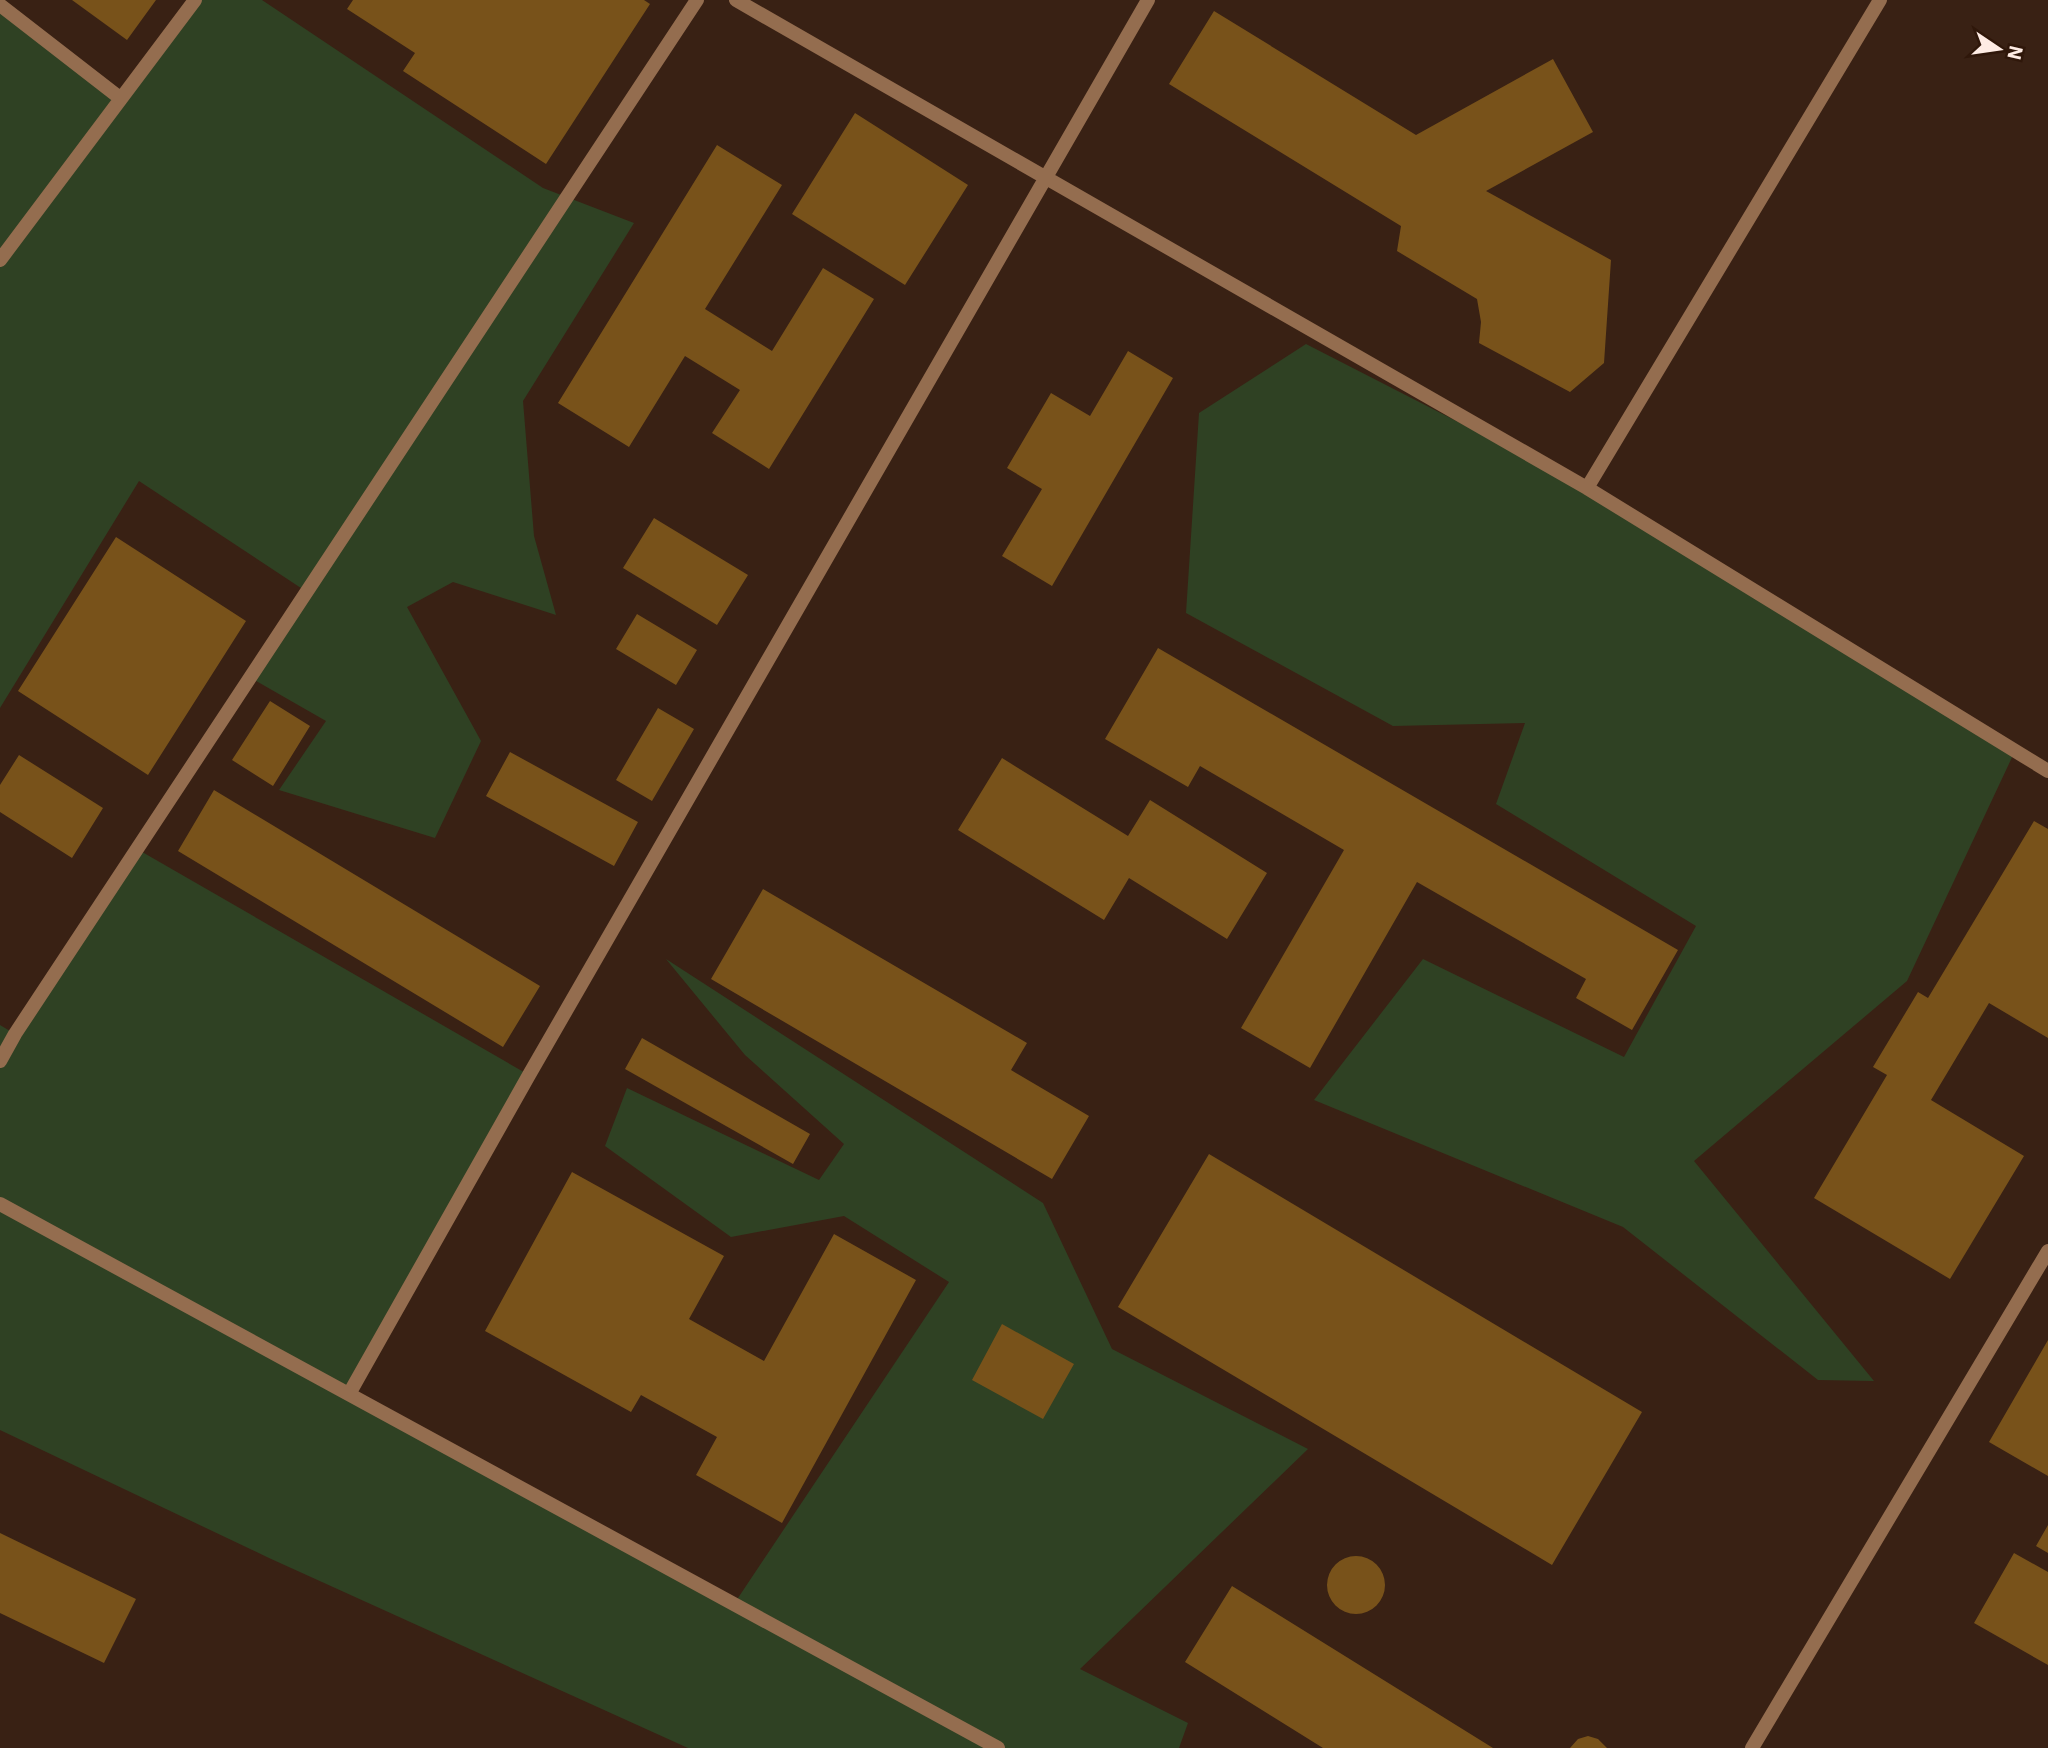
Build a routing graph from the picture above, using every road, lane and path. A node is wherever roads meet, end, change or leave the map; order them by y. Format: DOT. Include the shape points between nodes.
graph roads {
  1 [pos="195,0"];
  2 [pos="697,0"];
  3 [pos="736,0"];
  4 [pos="1148,0"];
  5 [pos="1880,0"];
  6 [pos="0,5"];
  7 [pos="120,98"];
  8 [pos="1046,178"];
  9 [pos="0,260"];
  10 [pos="1587,488"];
  11 [pos="2048,771"];
  12 [pos="0,1061"];
  13 [pos="0,1204"];
  14 [pos="2048,1251"];
  15 [pos="349,1394"];
  16 [pos="998,1748"];
  17 [pos="1752,1748"];
  1 -- 7 [label="street"];
  2 -- 12 [label="street"];
  3 -- 8 [label="street"];
  4 -- 8 [label="street"];
  5 -- 10 [label="street"];
  6 -- 7 [label="street"];
  7 -- 9 [label="street"];
  8 -- 10 [label="street"];
  8 -- 15 [label="street"];
  10 -- 11 [label="street"];
  13 -- 15 [label="street"];
  14 -- 17 [label="street"];
  15 -- 16 [label="street"];
}
